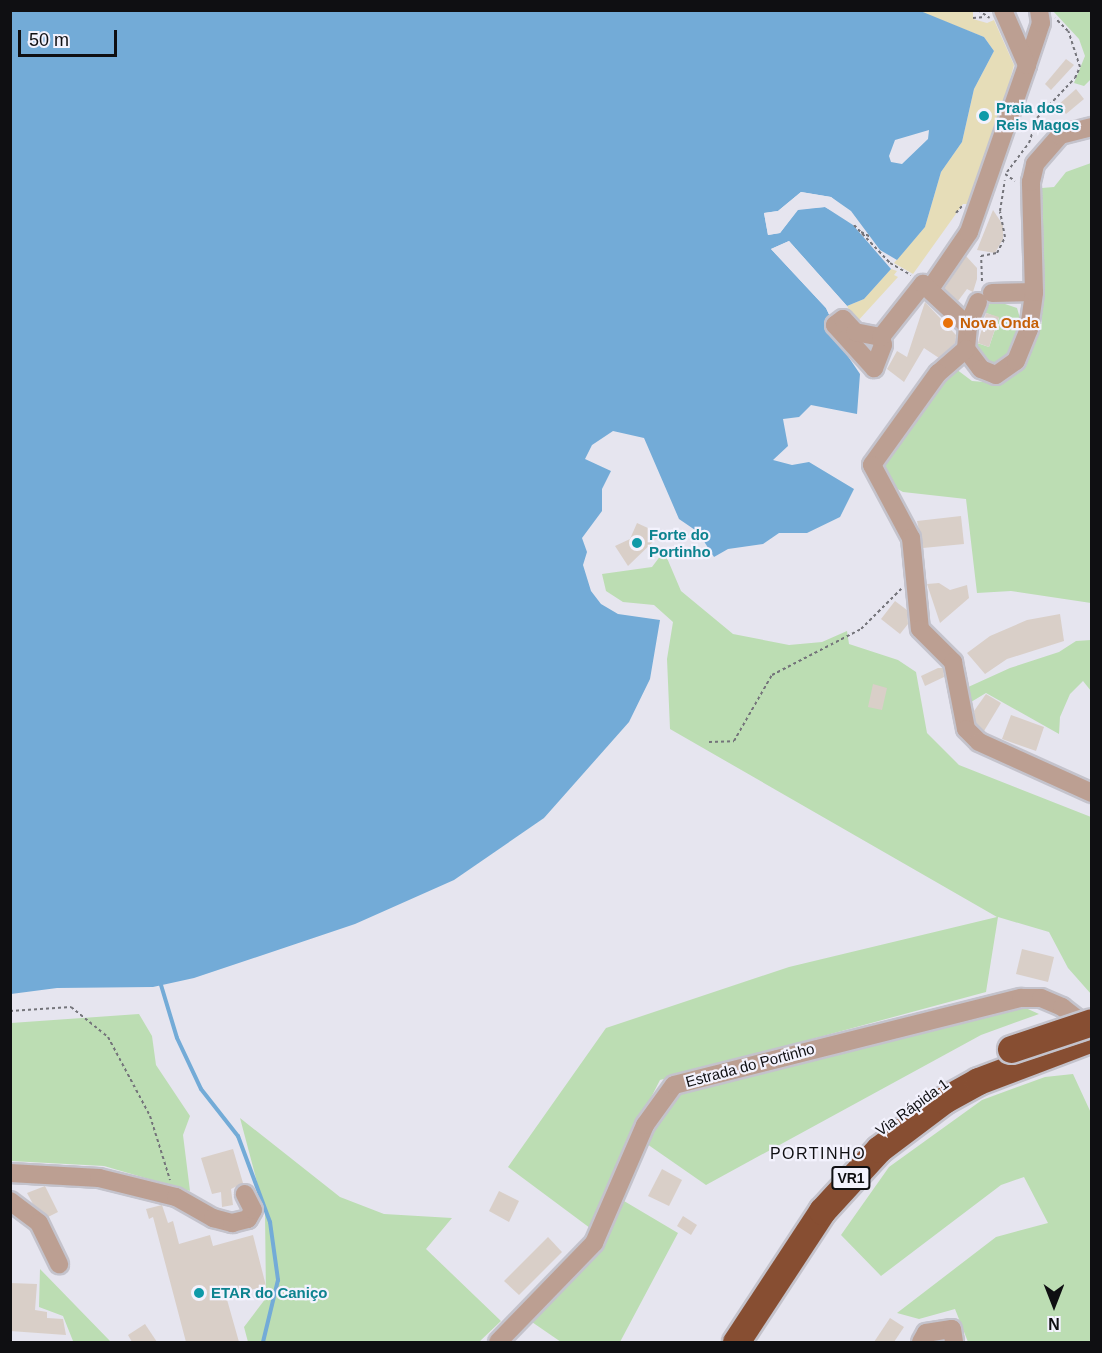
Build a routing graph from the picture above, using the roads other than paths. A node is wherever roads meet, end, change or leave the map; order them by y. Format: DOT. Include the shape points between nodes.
graph roads {
  1 [pos="1045,13"];
  2 [pos="991,15"];
  3 [pos="1027,65"];
  4 [pos="1089,125"];
  5 [pos="927,286"];
  6 [pos="1034,291"];
  7 [pos="968,326"];
  8 [pos="881,337"];
  9 [pos="966,349"];
  10 [pos="1092,793"];
  11 [pos="1092,1022"];
  12 [pos="1092,1030"];
  13 [pos="1092,1038"];
  14 [pos="1013,1057"];
  15 [pos="10,1173"];
  16 [pos="245,1194"];
  17 [pos="10,1201"];
  18 [pos="59,1264"];
  19 [pos="498,1342"];
  20 [pos="718,1342"];
  21 [pos="736,1342"];
  22 [pos="921,1342"];
  23 [pos="954,1342"];
  1 -- 3 [label="street"];
  2 -- 3 [label="street"];
  3 -- 5 [label="street" via="969,232"];
  4 -- 6 [label="street" via="1053,140 1035,164"];
  5 -- 7 [label="street"];
  5 -- 8 [label="street"];
  6 -- 7 [label="street" via="985,298"];
  6 -- 9 [label="street" via="1026,341 1008,369 996,375 981,369"];
  7 -- 9 [label="street"];
  9 -- 10 [label="street" via="938,373 872,465 911,538 920,629 953,662 966,729 979,742"];
  11 -- 14 [label="highway, Via Rápida 1 / VR1, bridge"];
  12 -- 19 [label="street, Estrada do Portinho" via="1062,1007 1041,998 1021,998 674,1085 645,1125 594,1243"];
  13 -- 14 [label="highway, Via Rápida 1 / VR1"];
  14 -- 20 [label="highway, Via Rápida 1 / VR1" via="926,1094 869,1138 840,1167 782,1240"];
  14 -- 21 [label="highway, Via Rápida 1 / VR1" via="944,1100 859,1169 795,1248"];
  15 -- 16 [label="street" via="99,1178 176,1197 213,1218 232,1223 248,1219 253,1210"];
  17 -- 18 [label="street" via="39,1223"];
  22 -- 23 [label="street" via="926,1333 952,1329"];
}
